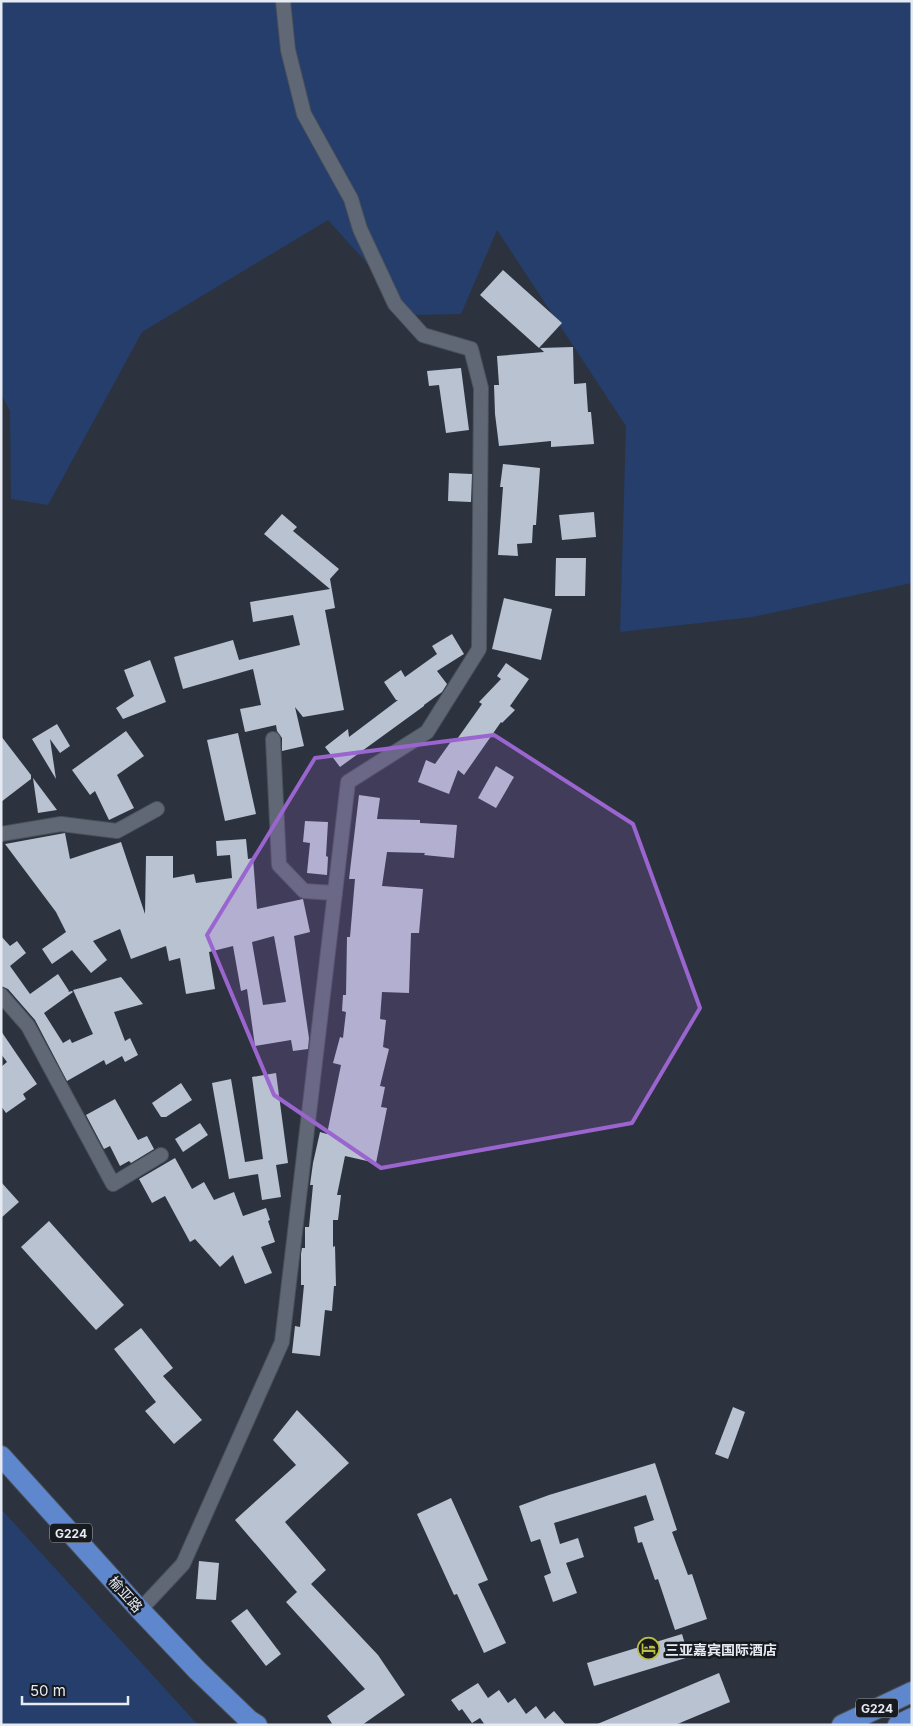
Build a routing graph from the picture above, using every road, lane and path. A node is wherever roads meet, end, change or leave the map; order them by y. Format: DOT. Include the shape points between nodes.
graph roads {
  1 [pos="283,1"];
  2 [pos="273,739"];
  3 [pos="157,808"];
  4 [pos="1,834"];
  5 [pos="335,893"];
  6 [pos="1,995"];
  7 [pos="161,1155"];
  8 [pos="1,1456"];
  9 [pos="140,1610"];
  10 [pos="906,1695"];
  11 [pos="907,1722"];
  12 [pos="257,1725"];
  13 [pos="842,1725"];
  1 -- 5 [label="street" via="288,50 304,114 350,199 360,229 395,304 423,335 471,349 481,388 479,649 427,732 348,782"];
  2 -- 5 [label="street" via="279,865 304,891"];
  3 -- 4 [label="street" via="117,832 61,824"];
  5 -- 9 [label="street" via="282,1342 183,1564"];
  6 -- 7 [label="street" via="28,1026 113,1184"];
  8 -- 9 [label="highway, 榆亚路 / G224"];
  9 -- 12 [label="highway, 榆亚路 / G224" via="197,1670"];
  10 -- 11 [label="street"];
  10 -- 13 [label="highway, G224"];
}
